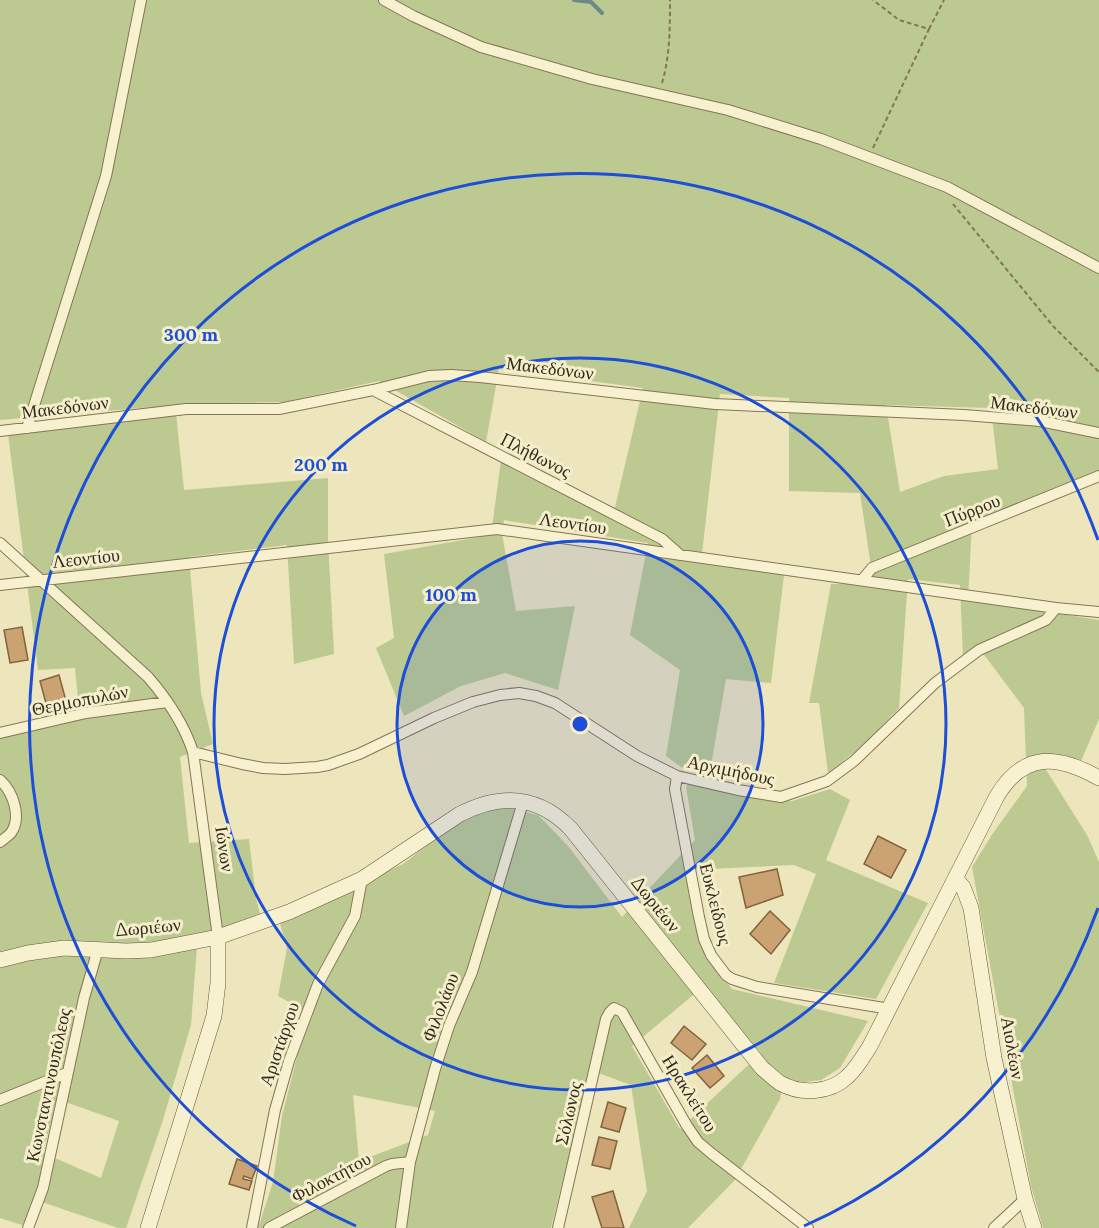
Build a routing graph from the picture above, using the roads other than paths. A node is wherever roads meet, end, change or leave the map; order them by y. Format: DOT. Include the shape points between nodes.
graph roads {
  1 [pos="141,0"];
  2 [pos="384,0"];
  3 [pos="1099,268"];
  4 [pos="373,390"];
  5 [pos="27,428"];
  6 [pos="0,431"];
  7 [pos="1099,433"];
  8 [pos="1099,476"];
  9 [pos="0,543"];
  10 [pos="680,555"];
  11 [pos="40,580"];
  12 [pos="862,580"];
  13 [pos="0,585"];
  14 [pos="1056,608"];
  15 [pos="1099,612"];
  16 [pos="167,702"];
  17 [pos="0,733"];
  18 [pos="193,752"];
  19 [pos="676,776"];
  20 [pos="1099,779"];
  21 [pos="0,780"];
  22 [pos="523,802"];
  23 [pos="0,842"];
  24 [pos="955,878"];
  25 [pos="362,879"];
  26 [pos="218,937"];
  27 [pos="98,949"];
  28 [pos="0,960"];
  29 [pos="615,1008"];
  30 [pos="890,1010"];
  31 [pos="67,1073"];
  32 [pos="0,1100"];
  33 [pos="411,1162"];
  34 [pos="1025,1199"];
  35 [pos="28,1228"];
  36 [pos="148,1228"];
  37 [pos="252,1228"];
  38 [pos="269,1228"];
  39 [pos="401,1228"];
  40 [pos="558,1228"];
  41 [pos="808,1228"];
  42 [pos="994,1228"];
  43 [pos="1034,1228"];
  1 -- 5 [label="street" via="106,176"];
  2 -- 3 [label="street" via="481,47 592,79 728,110 821,139 947,188"];
  4 -- 5 [label="street, Μακεδόνων" via="279,409 186,409"];
  4 -- 7 [label="street, Μακεδόνων" via="429,376 451,375 715,404 1040,422"];
  4 -- 10 [label="street, Πλήθωνος" via="662,539"];
  5 -- 6 [label="street, Μακεδόνων"];
  8 -- 12 [label="street, Πύρρου" via="872,568"];
  9 -- 11 [label="street, Ιώνων"];
  10 -- 11 [label="street, Λεοντίου" via="497,529"];
  10 -- 12 [label="street, Λεοντίου"];
  11 -- 13 [label="street, Λεοντίου"];
  11 -- 16 [label="street, Ιώνων" via="142,670"];
  12 -- 14 [label="street, Λεοντίου"];
  14 -- 15 [label="street, Λεοντίου"];
  14 -- 19 [label="street, Αρχιμήδους" via="1046,620 979,650 935,683 854,761 827,781 781,797"];
  16 -- 17 [label="street, Θερμοπυλών" via="86,713"];
  16 -- 18 [label="street, Ιώνων"];
  18 -- 19 [label="street, Αρχιμήδους" via="263,768 317,767 359,754 473,702 519,693 555,703 637,756"];
  18 -- 26 [label="street, Ιώνων"];
  19 -- 30 [label="street, Ευκλείδους" via="675,789 699,917 718,967 732,979 748,985"];
  20 -- 24 [label="street, Δωριέων" via="1074,766 1053,762 1034,764 1016,772 997,795"];
  21 -- 23 [label="street" via="11,796 16,814 11,833"];
  22 -- 25 [label="street, Δωριέων" via="498,800 460,814"];
  22 -- 30 [label="street, Δωριέων" via="549,811 571,829 777,1082 813,1091 840,1082 862,1058"];
  22 -- 33 [label="street, Φιλολάου" via="472,972 435,1069"];
  24 -- 30 [label="street, Δωριέων"];
  24 -- 34 [label="street, Αιολέων" via="972,908 994,1058"];
  25 -- 26 [label="street, Δωριέων" via="289,912"];
  25 -- 37 [label="street, Αριστάρχου" via="355,916 318,984 284,1078"];
  26 -- 27 [label="street, Δωριέων" via="151,950"];
  26 -- 36 [label="street, Ιώνων" via="217,1000 210,1032"];
  27 -- 28 [label="street, Δωριέων" via="51,949"];
  27 -- 31 [label="street, Κωνσταντινουπόλεος"];
  29 -- 40 [label="street, Σόλωνος" via="606,1019"];
  29 -- 41 [label="street, Ηρακλείτου" via="622,1012 698,1142"];
  31 -- 32 [label="street"];
  31 -- 35 [label="street, Κωνσταντινουπόλεος" via="43,1188"];
  33 -- 38 [label="street, Φιλοκτήτου" via="386,1166"];
  33 -- 39 [label="street, Φιλολάου"];
  34 -- 42 [label="street"];
  34 -- 43 [label="street, Αιολέων"];
}
